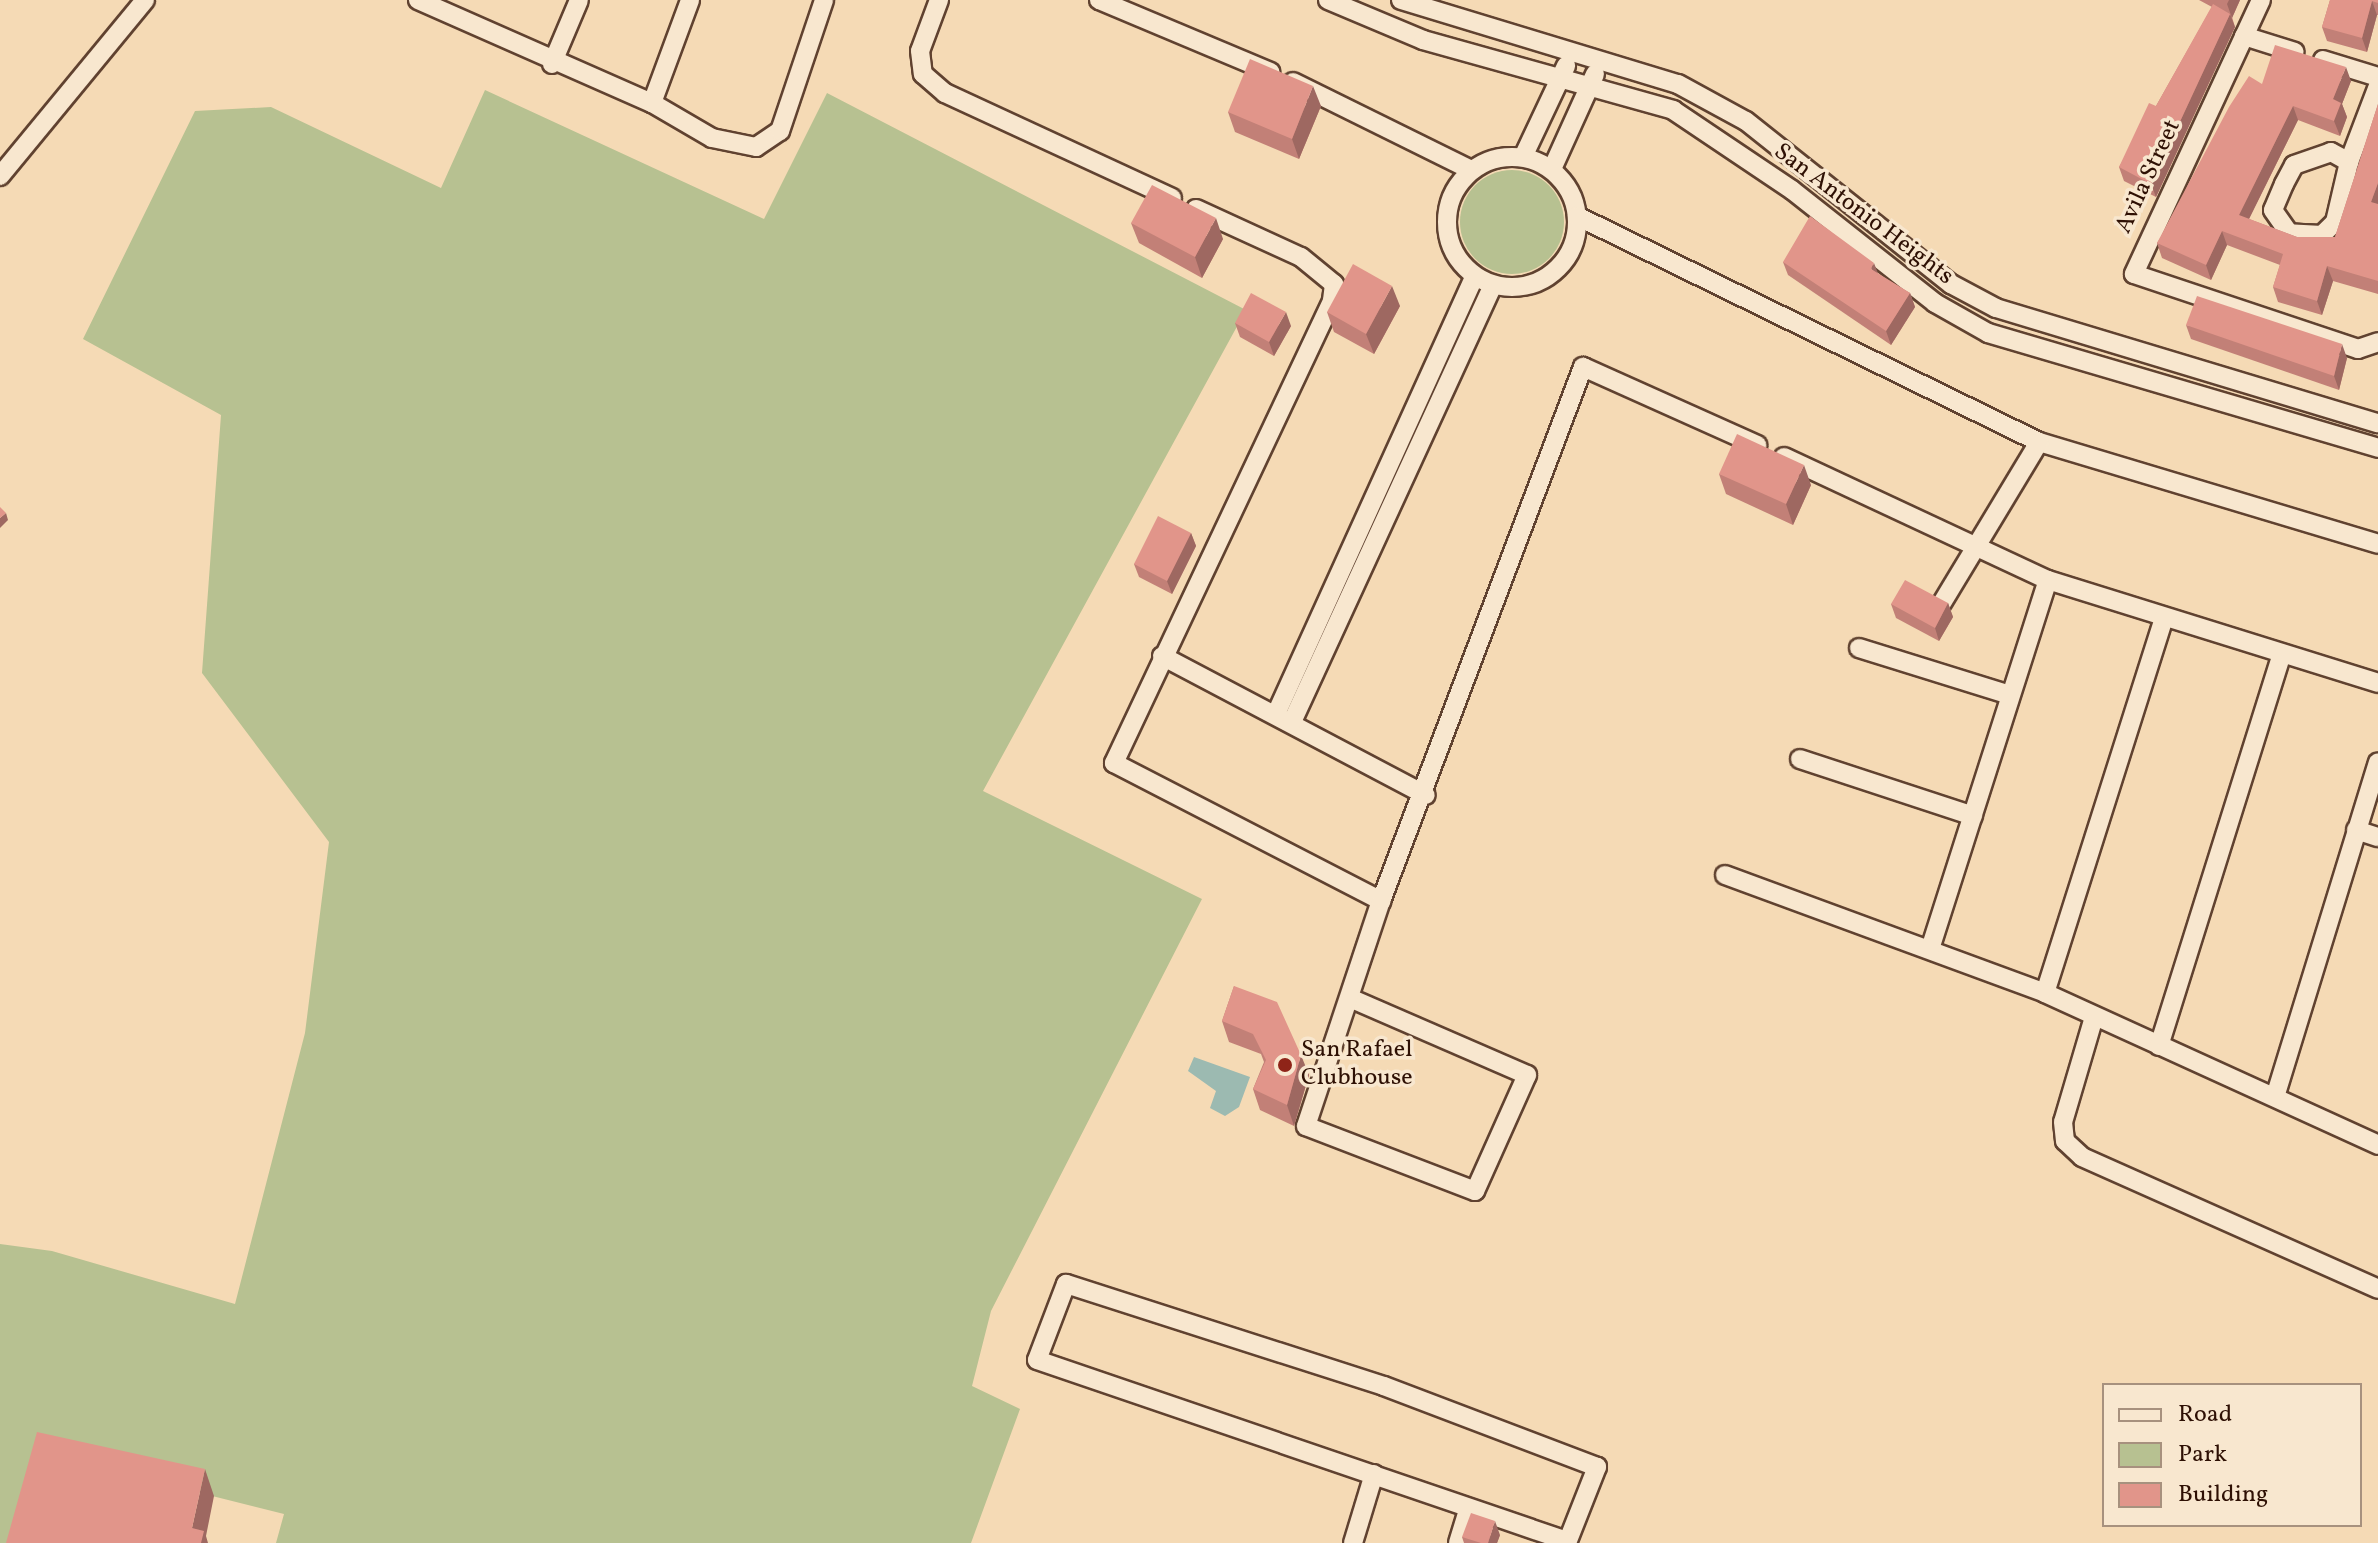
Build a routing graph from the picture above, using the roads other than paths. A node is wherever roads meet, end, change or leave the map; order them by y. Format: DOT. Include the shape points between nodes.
graph roads {
  1 [pos="145,0"];
  2 [pos="418,0"];
  3 [pos="579,0"];
  4 [pos="690,0"];
  5 [pos="824,0"];
  6 [pos="939,0"];
  7 [pos="1099,0"];
  8 [pos="1328,0"];
  9 [pos="1401,0"];
  10 [pos="2261,0"];
  11 [pos="2244,36"];
  12 [pos="1571,56"];
  13 [pos="1601,62"];
  14 [pos="552,64"];
  15 [pos="1561,76"];
  16 [pos="2378,77"];
  17 [pos="1591,85"];
  18 [pos="2378,86"];
  19 [pos="652,103"];
  20 [pos="1523,157"];
  21 [pos="2349,162"];
  22 [pos="1552,169"];
  23 [pos="1471,170"];
  24 [pos="0,176"];
  25 [pos="1577,216"];
  26 [pos="1475,276"];
  27 [pos="1493,285"];
  28 [pos="2378,342"];
  29 [pos="2378,423"];
  30 [pos="2039,442"];
  31 [pos="2378,448"];
  32 [pos="2378,544"];
  33 [pos="1980,545"];
  34 [pos="2048,580"];
  35 [pos="1942,603"];
  36 [pos="2164,618"];
  37 [pos="1859,648"];
  38 [pos="1162,656"];
  39 [pos="2281,657"];
  40 [pos="2378,683"];
  41 [pos="2010,695"];
  42 [pos="1284,718"];
  43 [pos="1800,759"];
  44 [pos="2378,763"];
  45 [pos="1426,795"];
  46 [pos="1973,816"];
  47 [pos="2356,830"];
  48 [pos="2378,837"];
  49 [pos="1725,875"];
  50 [pos="1381,901"];
  51 [pos="1931,946"];
  52 [pos="2045,993"];
  53 [pos="1350,998"];
  54 [pos="2094,1017"];
  55 [pos="2159,1046"];
  56 [pos="2275,1097"];
  57 [pos="2378,1145"];
  58 [pos="2378,1289"];
  59 [pos="1374,1474"];
  60 [pos="1468,1511"];
  61 [pos="1567,1542"];
  62 [pos="1353,1543"];
  63 [pos="1458,1543"];
  1 -- 24 [label="street"];
  2 -- 14 [label="street"];
  3 -- 14 [label="street"];
  4 -- 19 [label="street"];
  5 -- 19 [label="street" via="780,131 756,147 712,138"];
  6 -- 38 [label="street" via="920,51 923,74 945,93 1301,257 1334,284 1332,301"];
  7 -- 23 [label="street" via="1365,112"];
  8 -- 15 [label="street, San Antonio Heights" via="1423,40"];
  9 -- 12 [label="street, San Antonio Heights"];
  10 -- 11 [label="street, Avila Street"];
  11 -- 16 [label="street"];
  11 -- 28 [label="street, Avila Street" via="2134,274 2358,349"];
  12 -- 13 [label="street, San Antonio Heights"];
  12 -- 15 [label="street"];
  13 -- 17 [label="street"];
  13 -- 29 [label="street, San Antonio Heights" via="1678,84 1746,121 1940,275 1996,308"];
  14 -- 19 [label="street"];
  15 -- 17 [label="street, San Antonio Heights"];
  15 -- 20 [label="street"];
  17 -- 22 [label="street"];
  17 -- 31 [label="street, San Antonio Heights" via="1673,110 1733,147 1935,303 1988,333"];
  18 -- 21 [label="street"];
  20 -- 22 [label="street"];
  20 -- 23 [label="street"];
  21 -- 21 [label="street" via="2331,152 2294,165 2273,210 2289,233 2322,235 2335,222"];
  22 -- 25 [label="street"];
  23 -- 26 [label="street" via="1453,194 1446,224 1455,253"];
  25 -- 27 [label="street" via="1568,257 1554,273 1536,283"];
  25 -- 30 [label="street"];
  26 -- 27 [label="street"];
  26 -- 42 [label="street"];
  27 -- 42 [label="street"];
  30 -- 32 [label="street"];
  30 -- 33 [label="street"];
  33 -- 34 [label="street"];
  33 -- 35 [label="street"];
  33 -- 45 [label="street" via="1583,367"];
  34 -- 36 [label="street"];
  34 -- 41 [label="street"];
  36 -- 39 [label="street"];
  36 -- 52 [label="street"];
  37 -- 41 [label="street"];
  38 -- 42 [label="street"];
  38 -- 50 [label="street" via="1114,763"];
  39 -- 40 [label="street"];
  39 -- 55 [label="street"];
  41 -- 46 [label="street"];
  42 -- 45 [label="street"];
  43 -- 46 [label="street"];
  44 -- 47 [label="street"];
  45 -- 50 [label="street"];
  46 -- 51 [label="street"];
  47 -- 48 [label="street"];
  47 -- 56 [label="street"];
  49 -- 51 [label="street"];
  50 -- 53 [label="street"];
  51 -- 52 [label="street"];
  52 -- 54 [label="street"];
  53 -- 53 [label="street" via="1306,1126 1475,1191 1527,1075"];
  54 -- 55 [label="street"];
  54 -- 58 [label="street" via="2063,1122 2065,1141 2082,1157"];
  55 -- 56 [label="street"];
  56 -- 57 [label="street"];
  59 -- 60 [label="street"];
  59 -- 61 [label="street" via="1037,1360 1066,1284 1384,1386 1597,1467"];
  59 -- 62 [label="street"];
  60 -- 61 [label="street"];
  60 -- 63 [label="street"];
}
